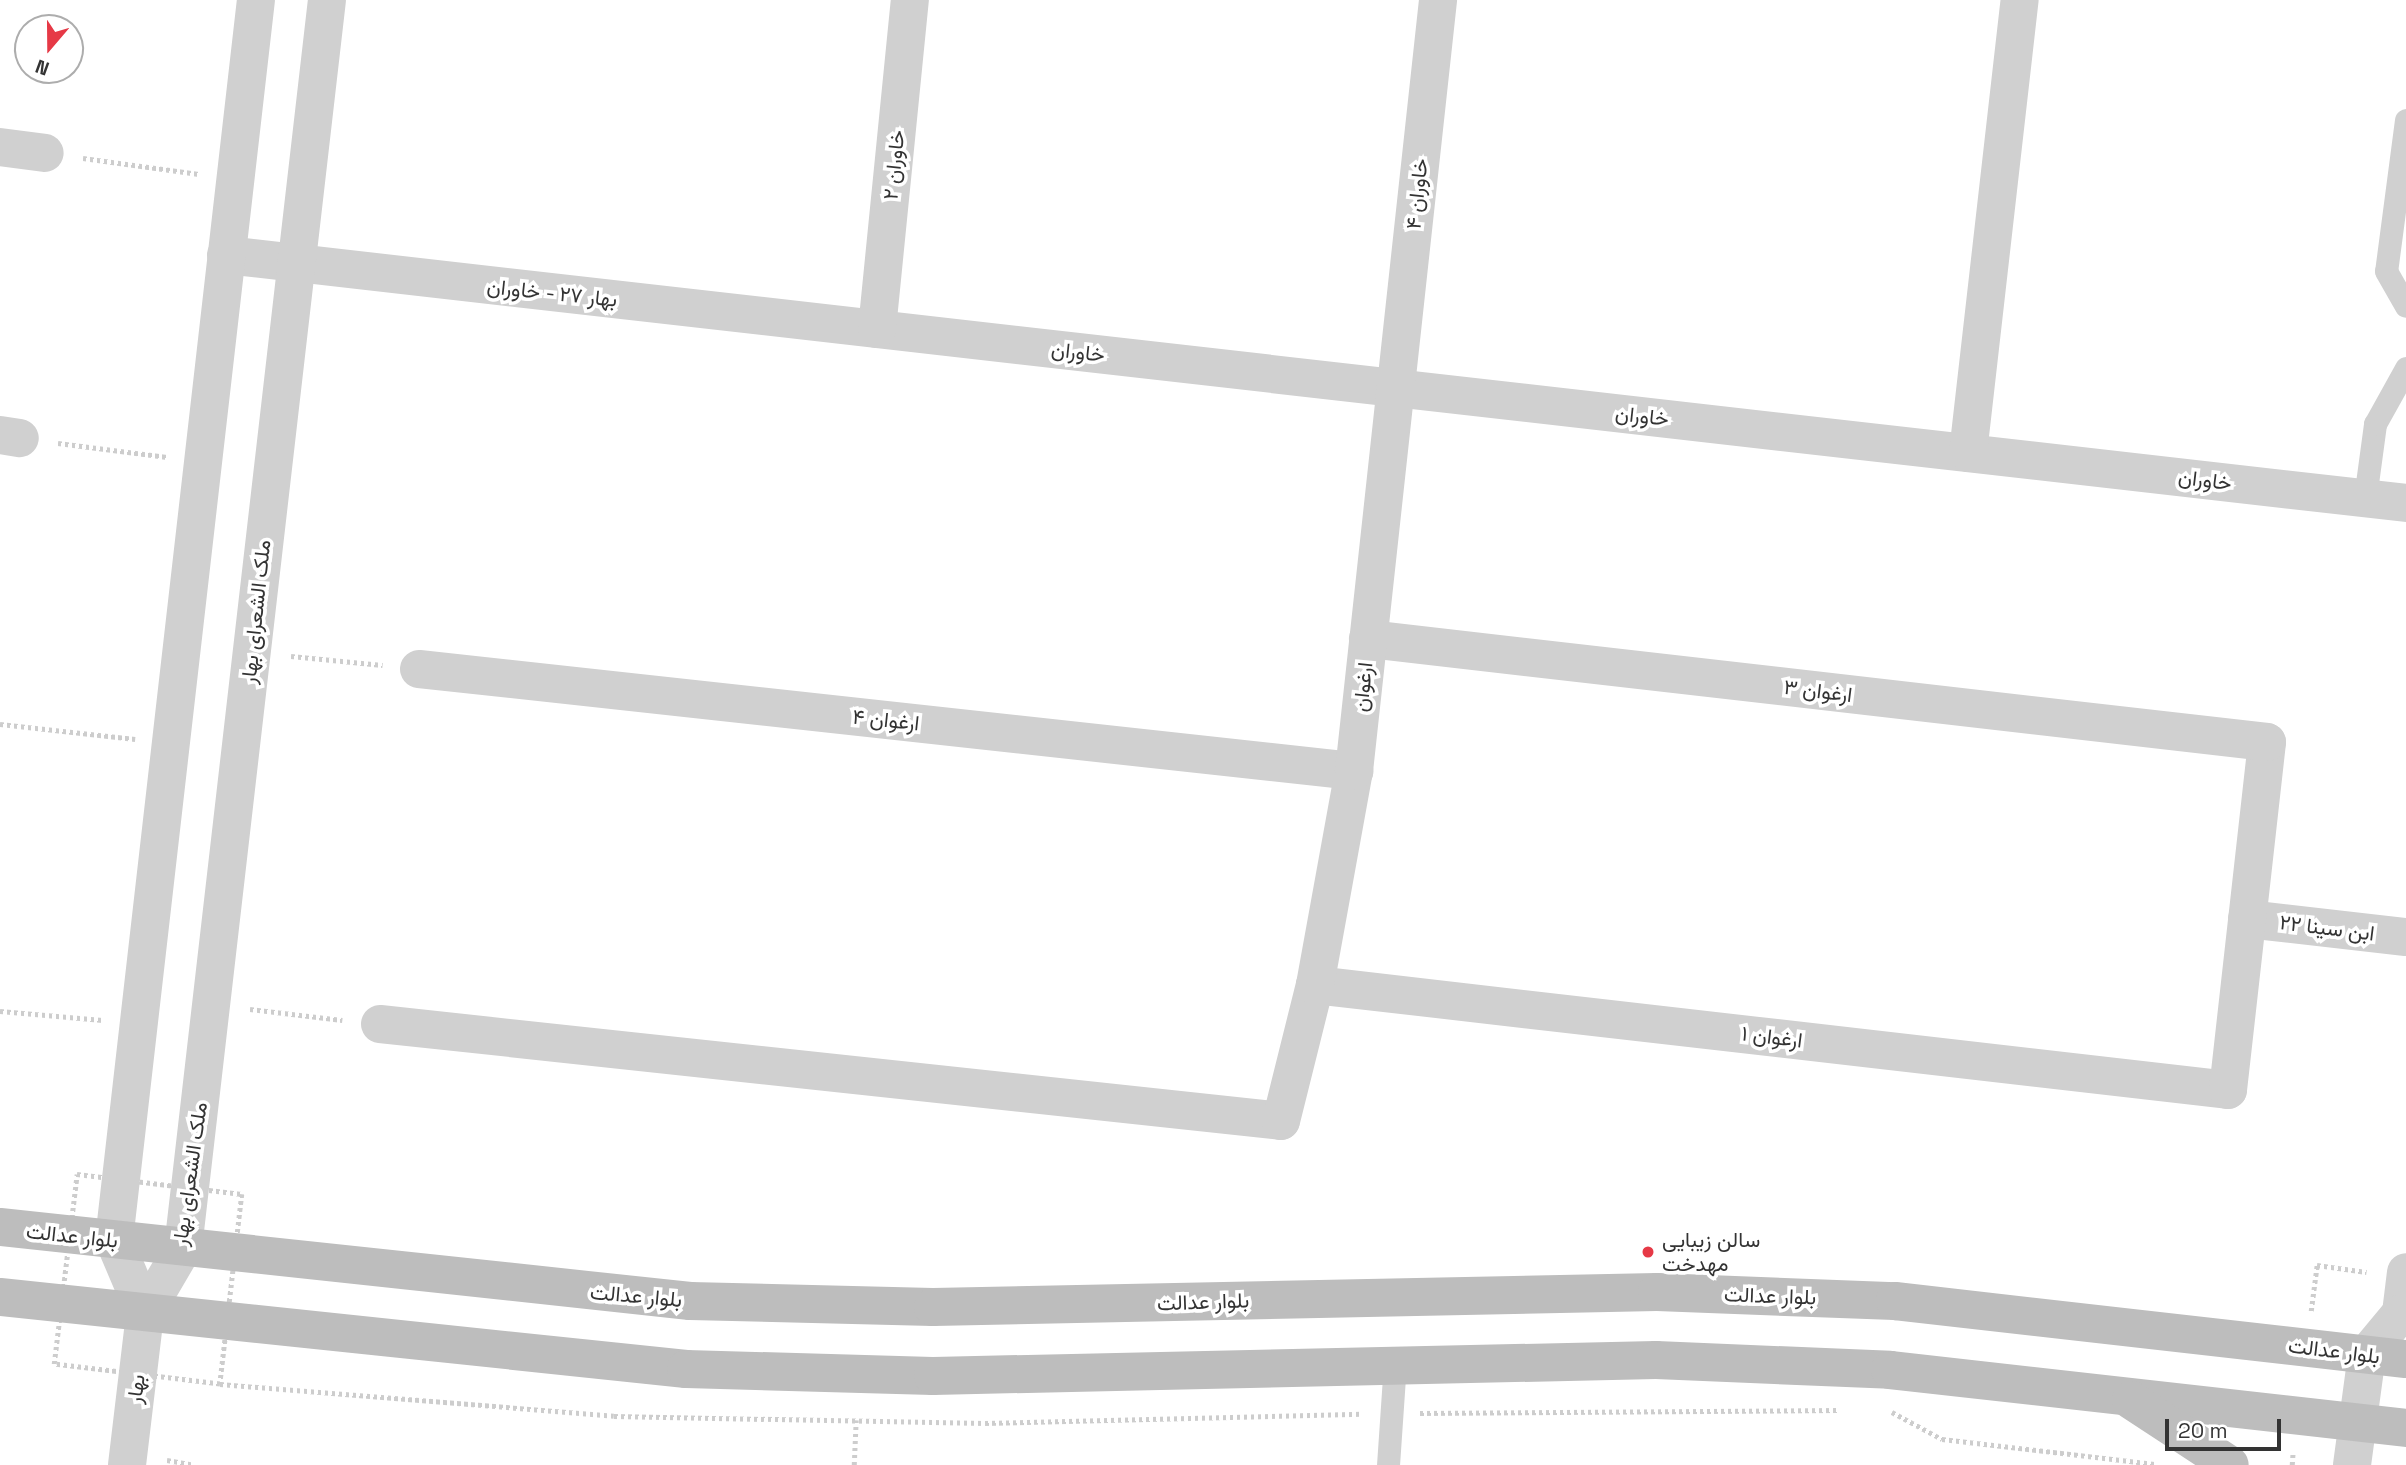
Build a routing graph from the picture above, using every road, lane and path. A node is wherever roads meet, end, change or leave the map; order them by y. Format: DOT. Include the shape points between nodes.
graph roads {
  1 [pos="256,0"];
  2 [pos="327,0"];
  3 [pos="911,0"];
  4 [pos="1438,0"];
  5 [pos="2020,0"];
  6 [pos="2406,120"];
  7 [pos="0,147"];
  8 [pos="45,153"];
  9 [pos="235,179"];
  10 [pos="226,255"];
  11 [pos="295,263"];
  12 [pos="2406,306"];
  13 [pos="877,329"];
  14 [pos="2406,368"];
  15 [pos="1396,388"];
  16 [pos="10,436"];
  17 [pos="1968,453"];
  18 [pos="203,461"];
  19 [pos="2365,498"];
  20 [pos="2406,503"];
  21 [pos="1368,639"];
  22 [pos="252,652"];
  23 [pos="419,669"];
  24 [pos="0,724"];
  25 [pos="171,742"];
  26 [pos="1353,771"];
  27 [pos="2247,919"];
  28 [pos="2406,937"];
  29 [pos="1315,985"];
  30 [pos="211,1005"];
  31 [pos="0,1011"];
  32 [pos="139,1023"];
  33 [pos="380,1024"];
  34 [pos="0,1227"];
  35 [pos="114,1240"];
  36 [pos="183,1248"];
  37 [pos="2406,1272"];
  38 [pos="0,1297"];
  39 [pos="145,1313"];
  40 [pos="2404,1319"];
  41 [pos="2367,1354"];
  42 [pos="2406,1359"];
  43 [pos="1395,1363"];
  44 [pos="856,1374"];
  45 [pos="220,1384"];
  46 [pos="2123,1395"];
  47 [pos="1888,1409"];
  48 [pos="1847,1410"];
  49 [pos="1392,1413"];
  50 [pos="856,1420"];
  51 [pos="2357,1423"];
  52 [pos="2406,1428"];
  53 [pos="127,1465"];
  54 [pos="854,1465"];
  55 [pos="1388,1465"];
  56 [pos="2159,1465"];
  57 [pos="2230,1465"];
  58 [pos="2352,1465"];
  1 -- 9 [label="street"];
  2 -- 11 [label="street, ملک الشعرای بهار"];
  3 -- 13 [label="street, خاوران ۲"];
  4 -- 15 [label="street, خاوران ۴"];
  5 -- 17 [label="street"];
  6 -- 12 [label="lane" via="2386,271"];
  7 -- 8 [label="street"];
  8 -- 9 [label="path"];
  9 -- 10 [label="street"];
  10 -- 11 [label="street, بهار ۲۷ - خاوران"];
  10 -- 18 [label="street"];
  11 -- 13 [label="street, بهار ۲۷ - خاوران"];
  11 -- 22 [label="street, ملک الشعرای بهار"];
  13 -- 15 [label="street, خاوران"];
  14 -- 19 [label="lane" via="2375,424"];
  15 -- 17 [label="street, خاوران"];
  15 -- 21 [label="street, ارغوان"];
  16 -- 18 [label="path"];
  17 -- 19 [label="street, خاوران"];
  18 -- 25 [label="street"];
  19 -- 20 [label="street, خاوران"];
  21 -- 26 [label="street, ارغوان"];
  21 -- 27 [label="street, ارغوان ۳" via="2267,742"];
  22 -- 23 [label="path"];
  22 -- 30 [label="street, ملک الشعرای بهار"];
  23 -- 26 [label="street, ارغوان ۴"];
  24 -- 25 [label="path"];
  25 -- 32 [label="street"];
  26 -- 29 [label="street, ارغوان"];
  27 -- 28 [label="street, ابن سینا ۲۲"];
  27 -- 29 [label="street, ارغوان ۱" via="2228,1090"];
  29 -- 33 [label="street, ارغوان" via="1282,1121"];
  30 -- 33 [label="path"];
  30 -- 36 [label="street, ملک الشعرای بهار"];
  31 -- 32 [label="path"];
  32 -- 35 [label="street"];
  34 -- 35 [label="main road, بلوار عدالت"];
  35 -- 36 [label="main road, بلوار عدالت"];
  35 -- 39 [label="street"];
  36 -- 39 [label="street, ملک الشعرای بهار"];
  36 -- 41 [label="main road, بلوار عدالت" via="690,1301 933,1307 1657,1292 1895,1301"];
  37 -- 40 [label="street"];
  38 -- 39 [label="main road"];
  39 -- 44 [label="main road" via="686,1369"];
  39 -- 53 [label="street, بهار"];
  40 -- 41 [label="street"];
  41 -- 42 [label="main road, بلوار عدالت"];
  41 -- 51 [label="street"];
  43 -- 44 [label="main road"];
  43 -- 46 [label="main road" via="1656,1360 1890,1370"];
  43 -- 49 [label="lane"];
  44 -- 50 [label="path"];
  45 -- 50 [label="path" via="614,1416"];
  46 -- 51 [label="main road"];
  46 -- 57 [label="main road"];
  47 -- 56 [label="path" via="1942,1439"];
  48 -- 49 [label="path"];
  49 -- 50 [label="path"];
  49 -- 55 [label="lane"];
  50 -- 54 [label="path"];
  51 -- 52 [label="main road"];
  51 -- 58 [label="street"];
}
